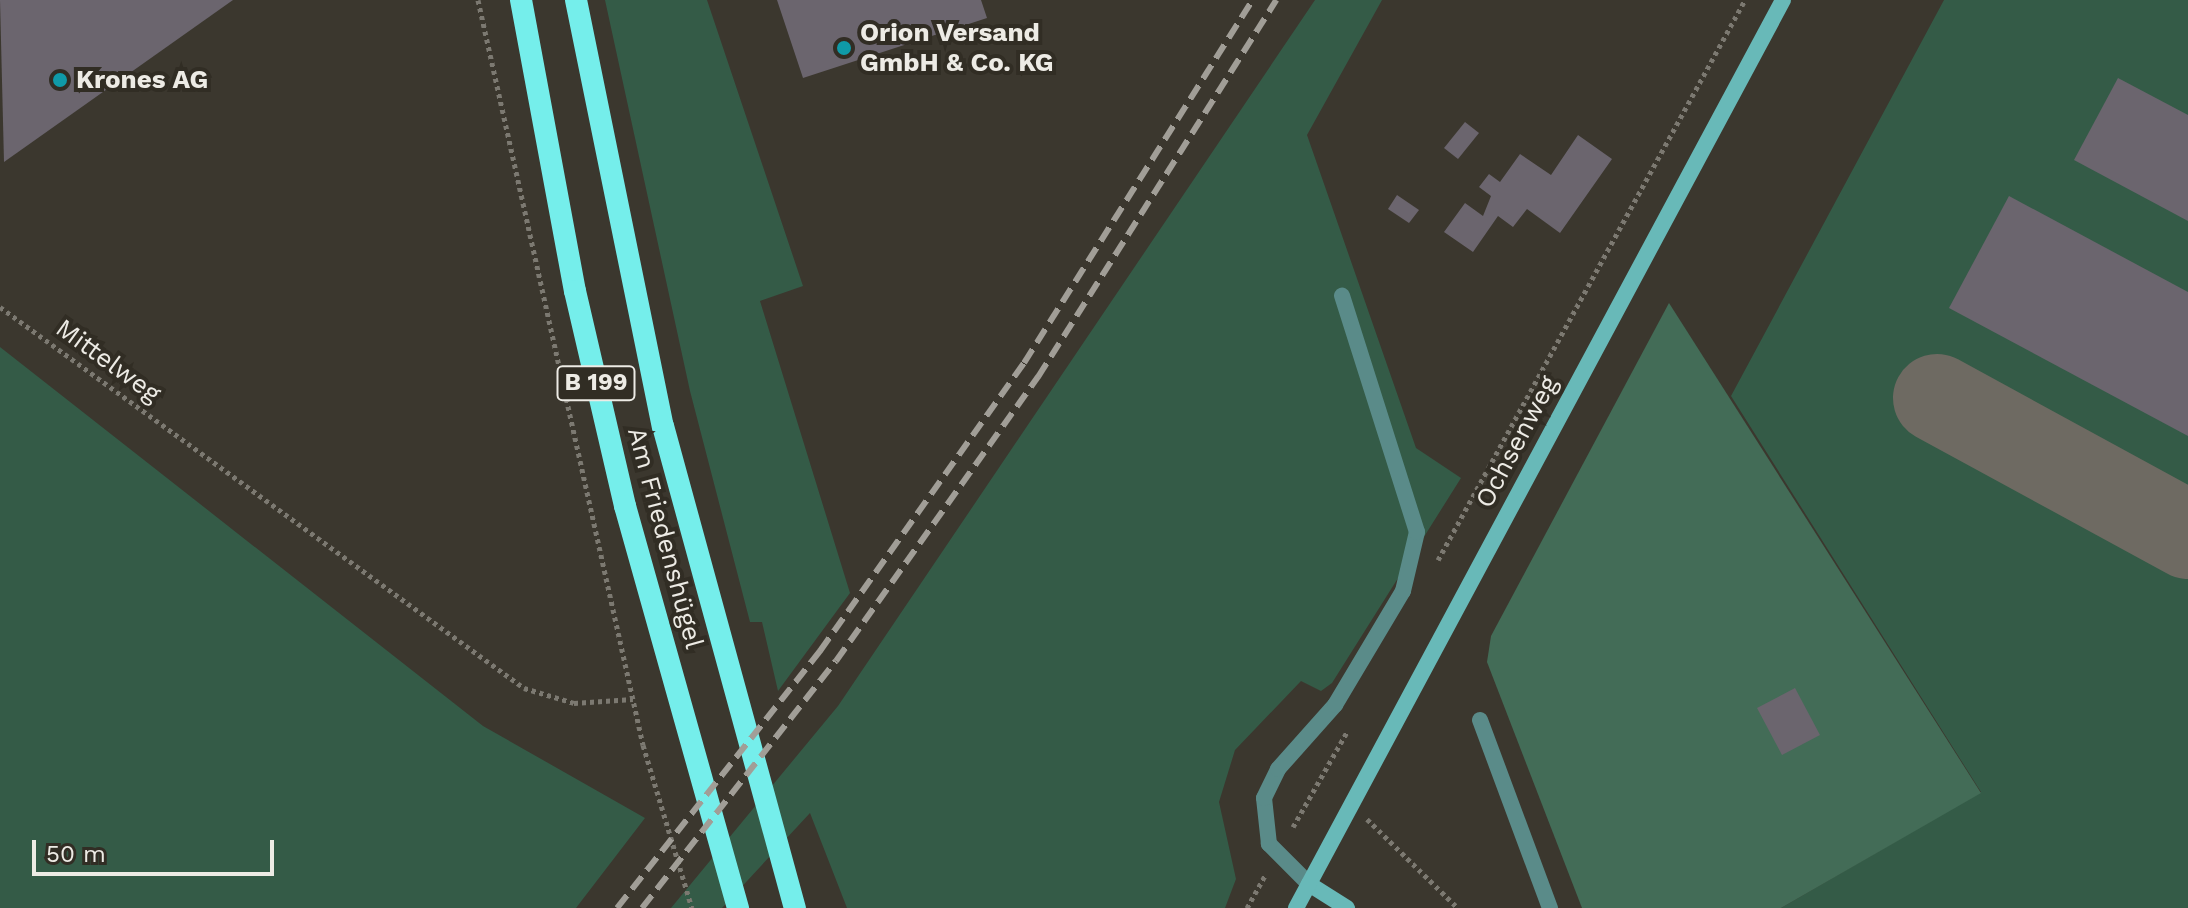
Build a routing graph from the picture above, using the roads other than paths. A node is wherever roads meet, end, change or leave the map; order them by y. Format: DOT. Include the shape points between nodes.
graph roads {
  1 [pos="521,0"];
  2 [pos="576,0"];
  3 [pos="1783,0"];
  4 [pos="1342,296"];
  5 [pos="1480,720"];
  6 [pos="1309,884"];
  7 [pos="738,908"];
  8 [pos="795,908"];
  9 [pos="1296,908"];
  10 [pos="1347,908"];
  11 [pos="1550,908"];
  1 -- 7 [label="highway, Am Friedenshügel / B 199" via="575,291"];
  2 -- 8 [label="highway, Am Friedenshügel / B 199" via="663,426"];
  3 -- 6 [label="main road, Ochsenweg"];
  4 -- 6 [label="lane" via="1417,532 1403,591 1335,705 1278,769 1264,798 1269,844"];
  5 -- 11 [label="lane"];
  6 -- 9 [label="main road, Ochsenweg"];
  6 -- 10 [label="main road"];
}
